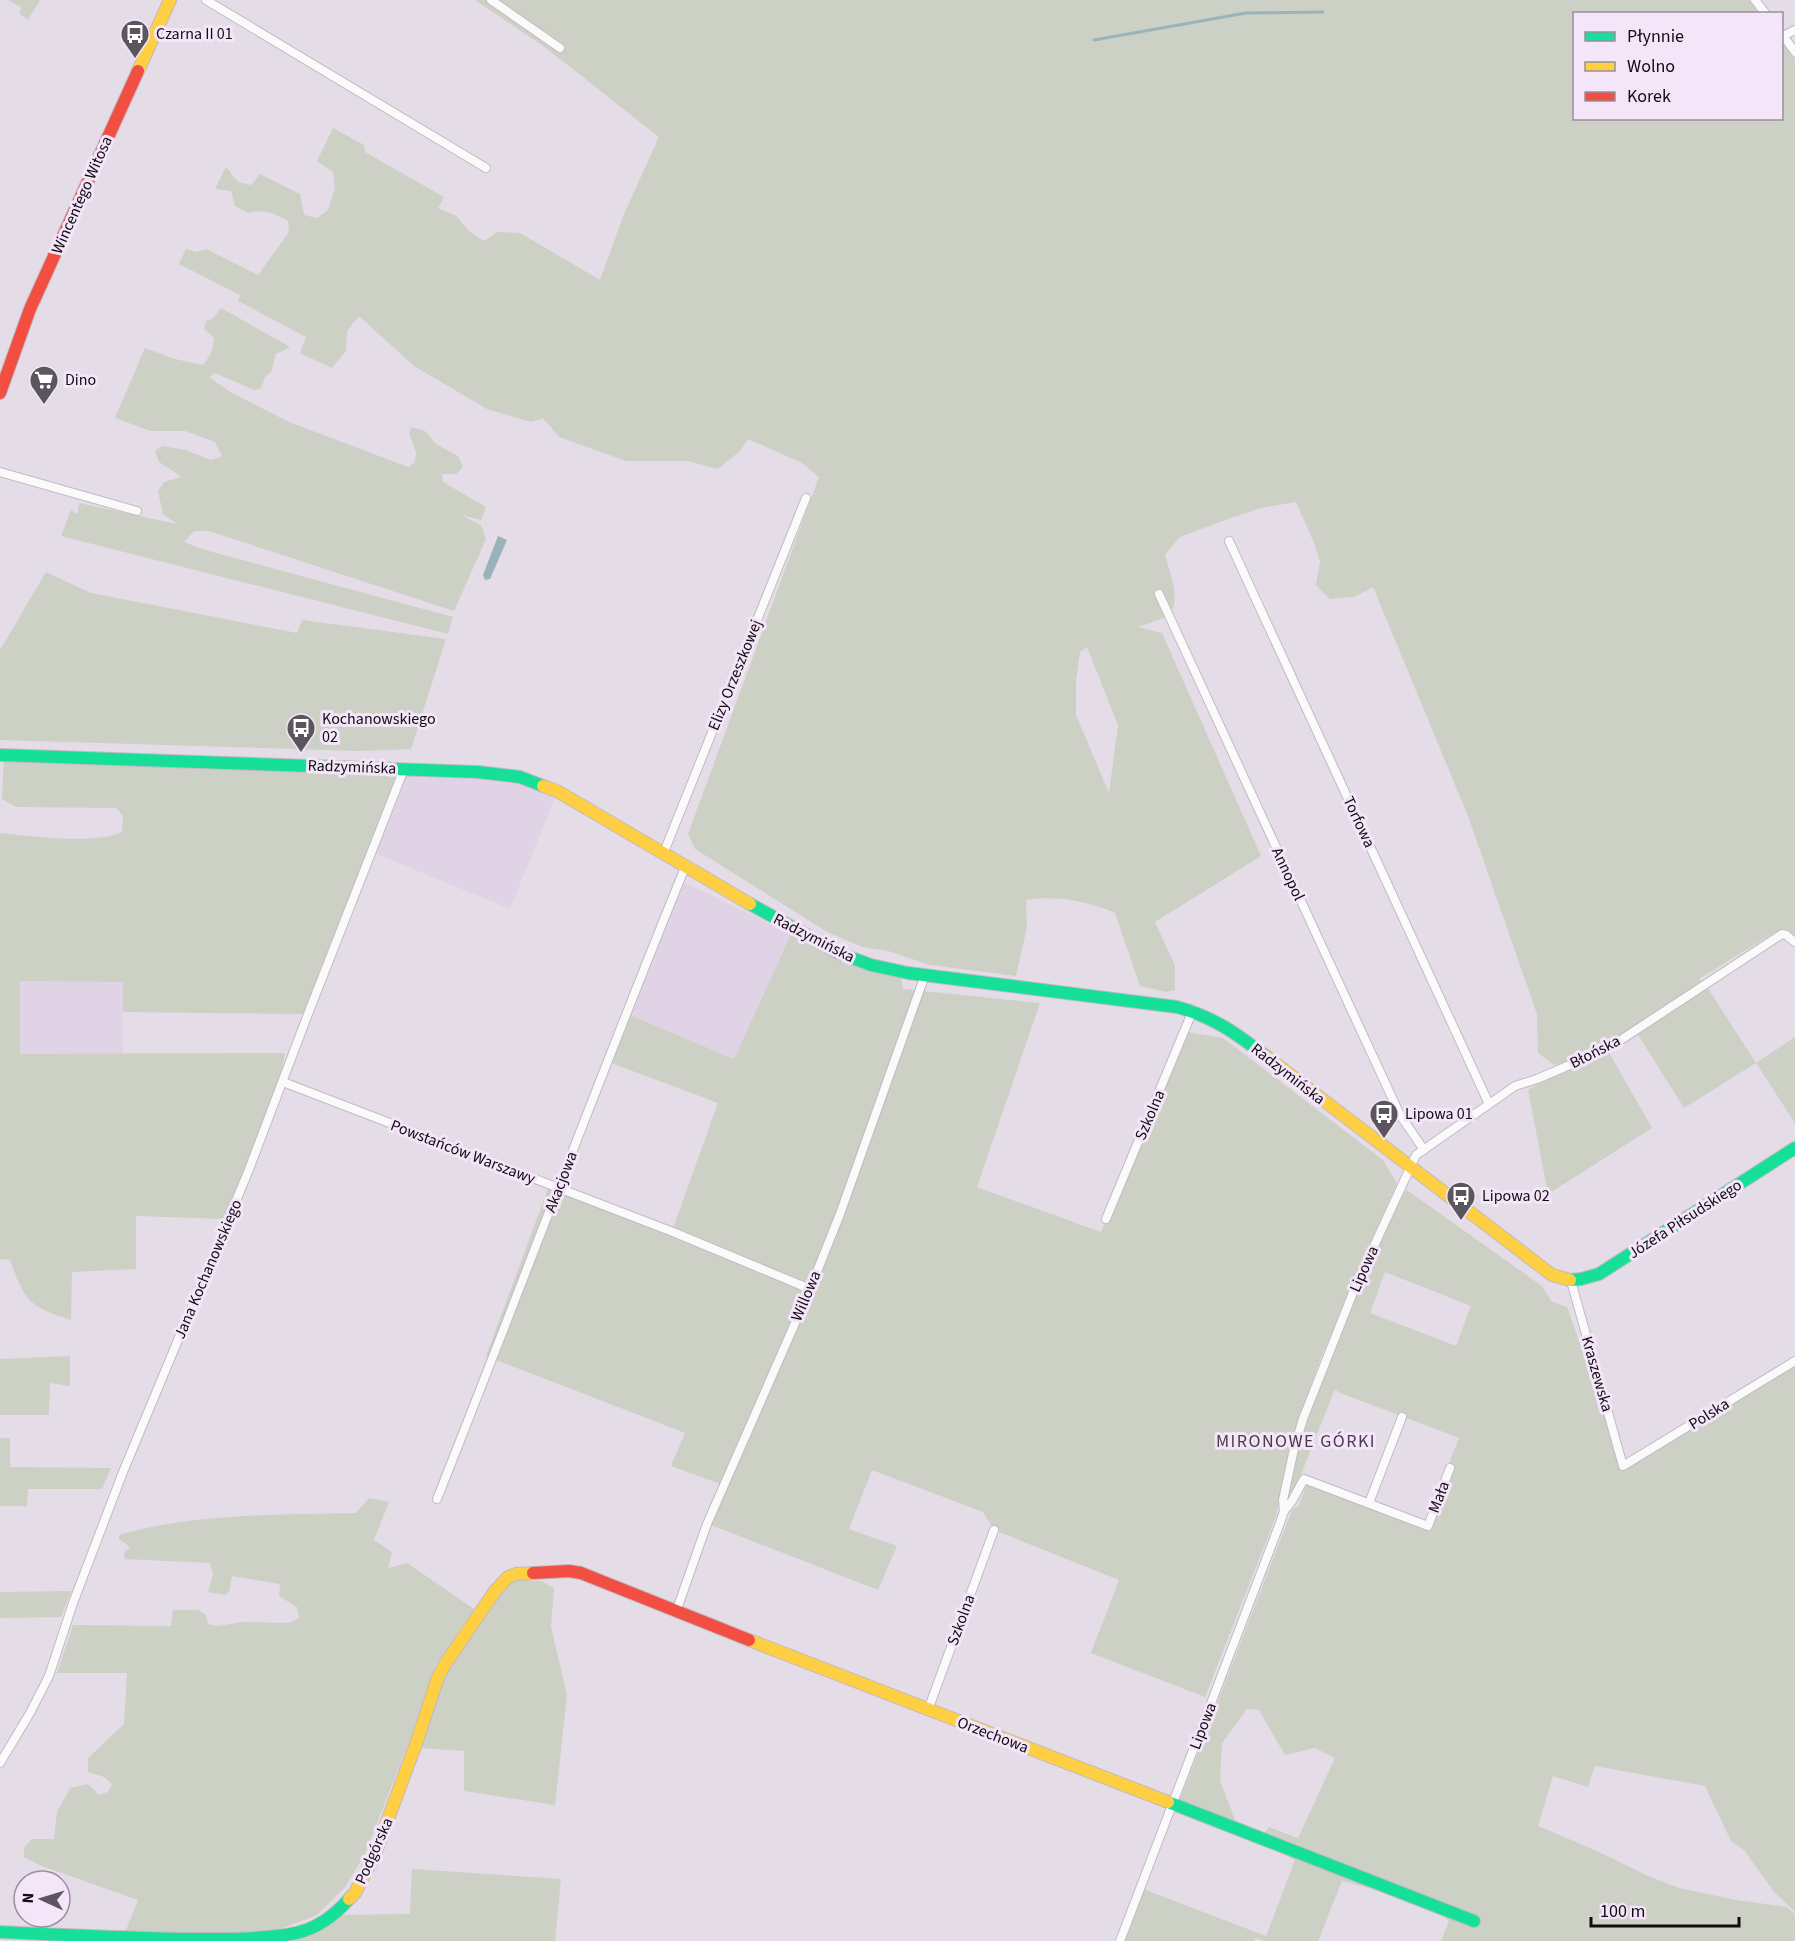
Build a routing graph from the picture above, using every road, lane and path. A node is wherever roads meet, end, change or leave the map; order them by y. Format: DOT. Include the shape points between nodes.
graph roads {
  1 [pos="170,0"];
  2 [pos="206,0"];
  3 [pos="491,0"];
  4 [pos="1755,0"];
  5 [pos="1764,12"];
  6 [pos="1783,36"];
  7 [pos="560,48"];
  8 [pos="1795,52"];
  9 [pos="486,168"];
  10 [pos="0,393"];
  11 [pos="0,472"];
  12 [pos="806,498"];
  13 [pos="137,511"];
  14 [pos="1229,541"];
  15 [pos="1159,594"];
  16 [pos="0,755"];
  17 [pos="404,769"];
  18 [pos="664,852"];
  19 [pos="686,865"];
  20 [pos="1795,942"];
  21 [pos="925,975"];
  22 [pos="1193,1010"];
  23 [pos="283,1082"];
  24 [pos="1489,1104"];
  25 [pos="1795,1148"];
  26 [pos="1424,1150"];
  27 [pos="1410,1167"];
  28 [pos="558,1189"];
  29 [pos="1106,1219"];
  30 [pos="1571,1281"];
  31 [pos="810,1288"];
  32 [pos="1795,1361"];
  33 [pos="1402,1417"];
  34 [pos="1623,1466"];
  35 [pos="1450,1468"];
  36 [pos="437,1499"];
  37 [pos="1369,1503"];
  38 [pos="1284,1511"];
  39 [pos="994,1530"];
  40 [pos="508,1577"];
  41 [pos="676,1612"];
  42 [pos="928,1710"];
  43 [pos="0,1763"];
  44 [pos="1172,1805"];
  45 [pos="1474,1921"];
  46 [pos="0,1932"];
  47 [pos="1120,1941"];
  1 -- 10 [label="street, Wincentego Witosa" via="30,309"];
  2 -- 9 [label="street"];
  3 -- 7 [label="street"];
  4 -- 5 [label="street"];
  6 -- 8 [label="street"];
  11 -- 13 [label="street"];
  12 -- 18 [label="street, Elizy Orzeszkowej"];
  14 -- 24 [label="street, Torfowa"];
  15 -- 26 [label="street, Annopol" via="1400,1115"];
  16 -- 17 [label="street, Radzymińska"];
  17 -- 18 [label="street, Radzymińska" via="501,774 534,781 557,790"];
  17 -- 23 [label="street, Jana Kochanowskiego"];
  18 -- 19 [label="street, Radzymińska"];
  19 -- 21 [label="street, Radzymińska" via="839,953"];
  19 -- 28 [label="street, Akacjowa"];
  20 -- 24 [label="street, Błońska" via="1782,934 1607,1049 1515,1086"];
  21 -- 22 [label="street, Radzymińska"];
  21 -- 31 [label="street, Willowa"];
  22 -- 27 [label="street, Radzymińska" via="1230,1029"];
  22 -- 29 [label="street, Szkolna"];
  23 -- 28 [label="street, Powstańców Warszawy"];
  23 -- 43 [label="street, Jana Kochanowskiego" via="123,1472 49,1676"];
  24 -- 26 [label="street, Błońska"];
  25 -- 30 [label="street, Józefa Piłsudskiego" via="1599,1274"];
  26 -- 27 [label="street, Błońska"];
  27 -- 30 [label="street, Radzymińska" via="1552,1275"];
  27 -- 38 [label="street, Lipowa" via="1356,1285 1303,1419 1283,1500"];
  28 -- 31 [label="street, Powstańców Warszawy"];
  28 -- 36 [label="street, Akacjowa"];
  30 -- 34 [label="street, Kraszewska"];
  31 -- 41 [label="street, Willowa" via="723,1485"];
  32 -- 34 [label="street, Polska"];
  33 -- 37 [label="street"];
  35 -- 37 [label="street, Mała" via="1428,1526"];
  37 -- 38 [label="street, Lipowa" via="1304,1479"];
  38 -- 44 [label="street, Lipowa"];
  39 -- 42 [label="street, Szkolna"];
  40 -- 41 [label="street, Orzechowa" via="581,1573"];
  40 -- 46 [label="street, Podgórska" via="438,1677 375,1854 356,1893 321,1924 297,1933 237,1939"];
  41 -- 42 [label="street, Orzechowa"];
  42 -- 44 [label="street, Orzechowa"];
  44 -- 45 [label="street, Orzechowa"];
  44 -- 47 [label="street, Lipowa"];
}
